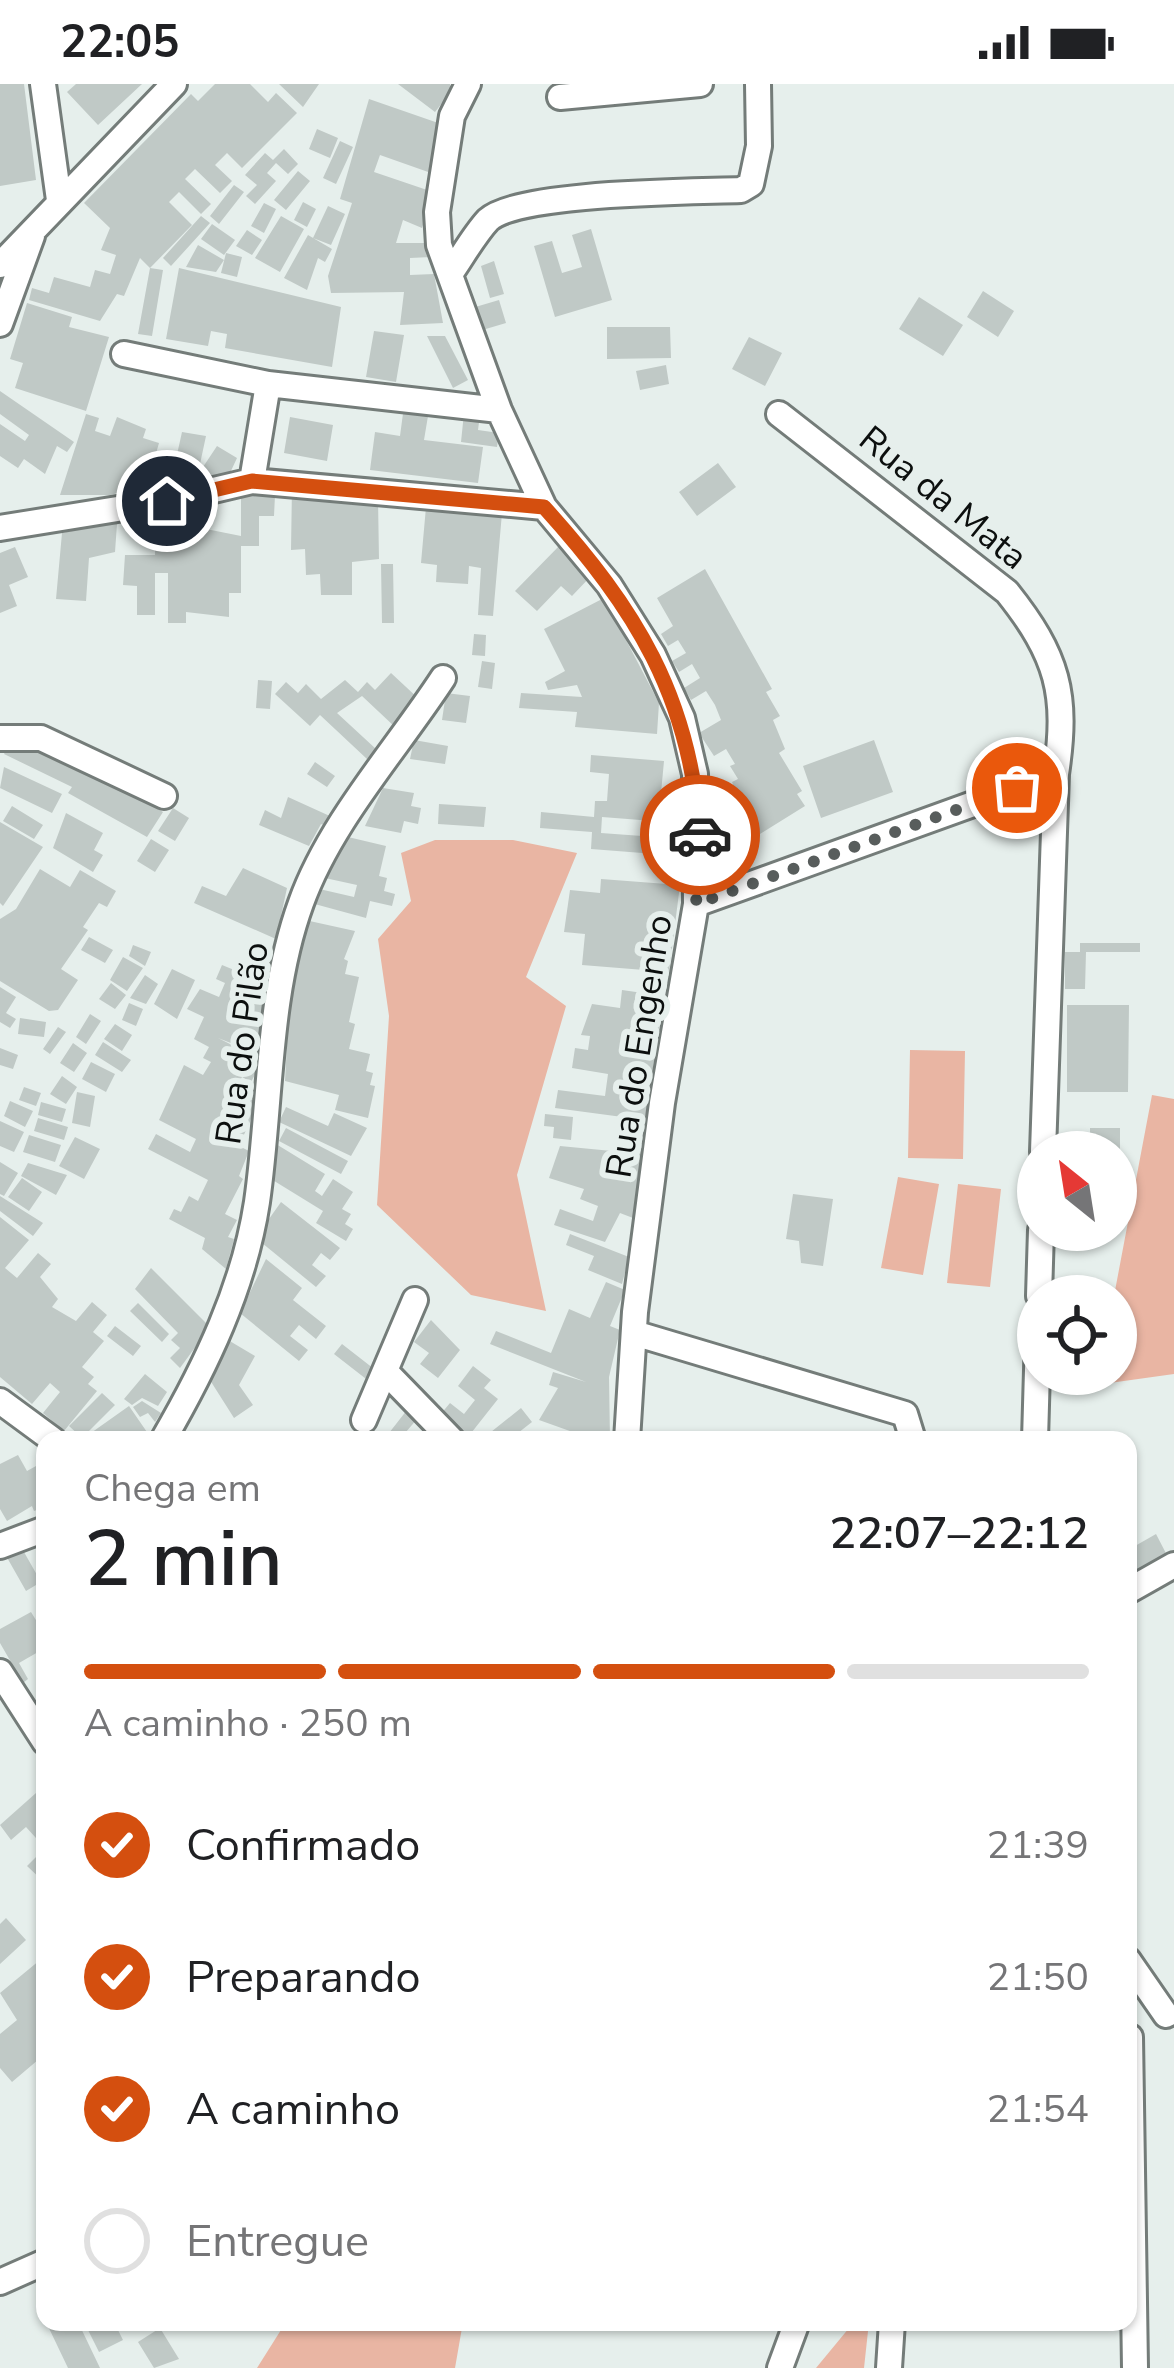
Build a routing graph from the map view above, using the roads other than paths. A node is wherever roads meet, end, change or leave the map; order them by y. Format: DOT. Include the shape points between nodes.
graph roads {
  1 [pos="43,84"];
  2 [pos="174,84"];
  3 [pos="468,84"];
  4 [pos="700,84"];
  5 [pos="758,84"];
  6 [pos="560,97"];
  7 [pos="59,200"];
  8 [pos="35,227"];
  9 [pos="0,265"];
  10 [pos="449,274"];
  11 [pos="0,324"];
  12 [pos="124,354"];
  13 [pos="268,384"];
  14 [pos="499,410"];
  15 [pos="779,414"];
  16 [pos="252,481"];
  17 [pos="544,507"];
  18 [pos="0,528"];
  19 [pos="443,679"];
  20 [pos="0,738"];
  21 [pos="1056,774"];
  22 [pos="164,796"];
  23 [pos="696,904"];
  24 [pos="1044,1131"];
  25 [pos="415,1300"];
  26 [pos="634,1333"];
  27 [pos="385,1370"];
  28 [pos="1036,1395"];
  29 [pos="0,1401"];
  30 [pos="364,1420"];
  31 [pos="41,1431"];
  32 [pos="169,1431"];
  33 [pos="443,1431"];
  34 [pos="628,1431"];
  35 [pos="910,1431"];
  36 [pos="1035,1431"];
  37 [pos="36,1532"];
  38 [pos="0,1546"];
  39 [pos="1174,1565"];
  40 [pos="1137,1586"];
  41 [pos="0,1672"];
  42 [pos="36,1728"];
  43 [pos="1137,1971"];
  44 [pos="1170,2013"];
  45 [pos="1137,2033"];
  46 [pos="36,2266"];
  47 [pos="0,2282"];
  48 [pos="794,2331"];
  49 [pos="891,2331"];
  50 [pos="1134,2331"];
  51 [pos="780,2368"];
  52 [pos="889,2368"];
  53 [pos="1135,2368"];
  1 -- 7 [label="street"];
  2 -- 7 [label="street"];
  3 -- 10 [label="street, Rua do Engenho" via="452,116 437,212"];
  4 -- 6 [label="street"];
  5 -- 10 [label="street" via="751,184 562,199 503,212 486,222"];
  7 -- 8 [label="street"];
  8 -- 9 [label="street"];
  8 -- 11 [label="street"];
  10 -- 14 [label="street, Rua do Engenho"];
  12 -- 13 [label="street"];
  13 -- 14 [label="street"];
  13 -- 16 [label="street"];
  14 -- 17 [label="street, Rua do Engenho"];
  15 -- 21 [label="street, Rua da Mata" via="974,562 1036,628 1062,697"];
  16 -- 17 [label="street"];
  16 -- 18 [label="street"];
  17 -- 23 [label="street, Rua do Engenho" via="609,585 682,718 695,774"];
  19 -- 32 [label="street, Rua do Pilão" via="302,900 285,957 243,1267"];
  20 -- 22 [label="street" via="41,738"];
  21 -- 23 [label="street"];
  21 -- 24 [label="street, Rua da Mata"];
  23 -- 26 [label="street, Rua do Engenho"];
  25 -- 27 [label="street"];
  26 -- 34 [label="street, Rua do Engenho"];
  26 -- 35 [label="street" via="905,1414"];
  27 -- 30 [label="street"];
  27 -- 33 [label="street"];
  28 -- 36 [label="street"];
  29 -- 31 [label="street"];
  37 -- 38 [label="street"];
  39 -- 40 [label="street"];
  41 -- 42 [label="street"];
  43 -- 44 [label="street"];
  44 -- 45 [label="street"];
  46 -- 47 [label="street"];
  48 -- 51 [label="street"];
  49 -- 52 [label="street"];
  50 -- 53 [label="street"];
}
